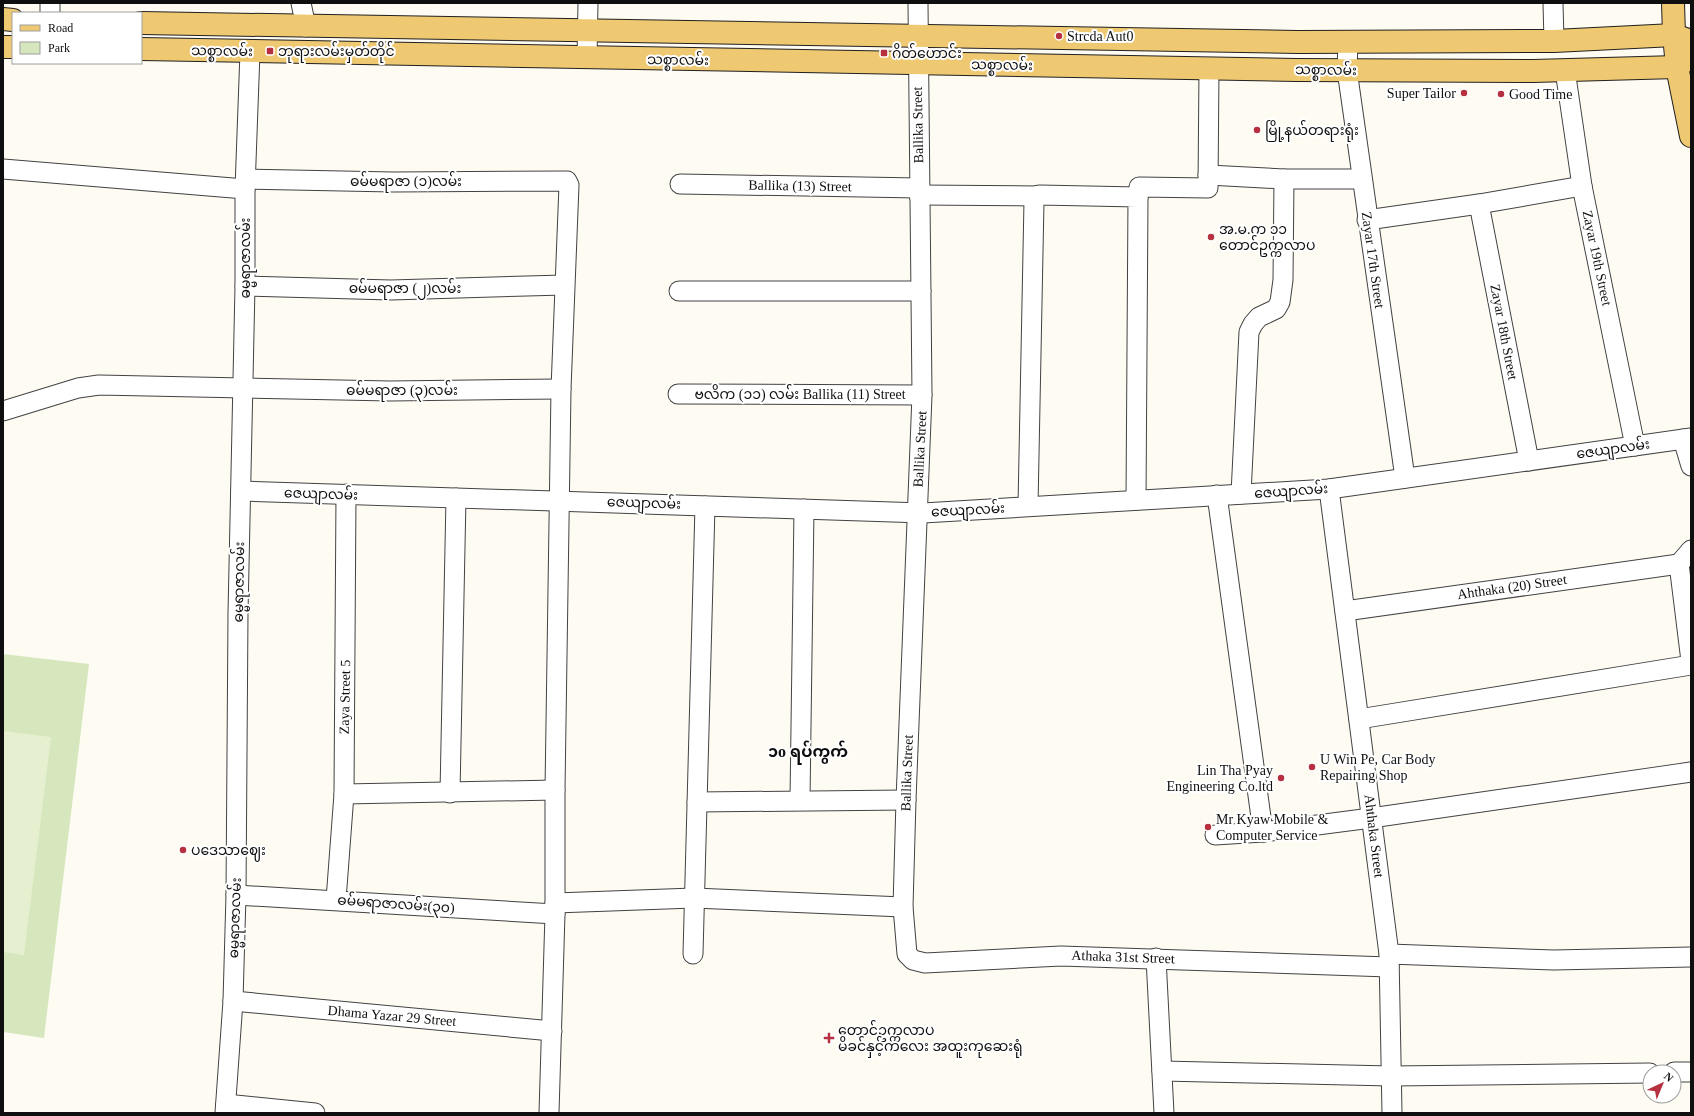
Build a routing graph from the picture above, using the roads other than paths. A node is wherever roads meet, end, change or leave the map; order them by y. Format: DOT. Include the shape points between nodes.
graph roads {
  1 [pos="301,3"];
  2 [pos="588,3"];
  3 [pos="918,3"];
  4 [pos="1553,3"];
  5 [pos="1673,3"];
  6 [pos="142,23"];
  7 [pos="306,27"];
  8 [pos="586,30"];
  9 [pos="918,35"];
  10 [pos="1682,38"];
  11 [pos="1554,41"];
  12 [pos="1248,42"];
  13 [pos="1348,42"];
  14 [pos="142,50"];
  15 [pos="250,52"];
  16 [pos="587,58"];
  17 [pos="1684,61"];
  18 [pos="918,63"];
  19 [pos="1209,68"];
  20 [pos="1248,69"];
  21 [pos="1347,70"];
  22 [pos="1565,70"];
  23 [pos="1691,136"];
  24 [pos="3,169"];
  25 [pos="1208,175"];
  26 [pos="1284,179"];
  27 [pos="1362,179"];
  28 [pos="245,184"];
  29 [pos="680,184"];
  30 [pos="1582,186"];
  31 [pos="919,191"];
  32 [pos="1036,196"];
  33 [pos="1138,197"];
  34 [pos="1478,204"];
  35 [pos="1367,220"];
  36 [pos="564,285"];
  37 [pos="245,286"];
  38 [pos="679,291"];
  39 [pos="921,291"];
  40 [pos="242,388"];
  41 [pos="561,389"];
  42 [pos="678,394"];
  43 [pos="922,395"];
  44 [pos="3,411"];
  45 [pos="1687,438"];
  46 [pos="1635,446"];
  47 [pos="1529,461"];
  48 [pos="1691,466"];
  49 [pos="1405,478"];
  50 [pos="1329,489"];
  51 [pos="241,491"];
  52 [pos="346,494"];
  53 [pos="1241,494"];
  54 [pos="1216,495"];
  55 [pos="456,498"];
  56 [pos="1136,500"];
  57 [pos="560,501"];
  58 [pos="705,506"];
  59 [pos="1028,506"];
  60 [pos="804,509"];
  61 [pos="917,512"];
  62 [pos="1685,557"];
  63 [pos="1345,611"];
  64 [pos="1691,661"];
  65 [pos="1691,665"];
  66 [pos="1359,719"];
  67 [pos="1691,772"];
  68 [pos="555,790"];
  69 [pos="450,793"];
  70 [pos="344,794"];
  71 [pos="800,800"];
  72 [pos="906,800"];
  73 [pos="697,802"];
  74 [pos="1371,818"];
  75 [pos="1263,832"];
  76 [pos="1215,835"];
  77 [pos="236,895"];
  78 [pos="694,898"];
  79 [pos="336,900"];
  80 [pos="903,907"];
  81 [pos="555,908"];
  82 [pos="693,954"];
  83 [pos="1691,957"];
  84 [pos="1156,958"];
  85 [pos="1389,961"];
  86 [pos="233,1001"];
  87 [pos="552,1031"];
  88 [pos="1162,1071"];
  89 [pos="1642,1073"];
  90 [pos="1391,1076"];
  91 [pos="225,1108"];
  92 [pos="315,1113"];
  93 [pos="549,1113"];
  94 [pos="1164,1113"];
  95 [pos="1392,1113"];
  1 -- 7 [label="street"];
  2 -- 8 [label="street"];
  3 -- 9 [label="street, Ballika Street"];
  4 -- 11 [label="street"];
  5 -- 10 [label="main road"];
  6 -- 7 [label="main road, သစ္စာလမ်း"];
  7 -- 8 [label="main road, သစ္စာလမ်း"];
  8 -- 9 [label="main road, သစ္စာလမ်း"];
  8 -- 16 [label="street"];
  9 -- 12 [label="main road, သစ္စာလမ်း"];
  9 -- 18 [label="street, Ballika Street"];
  10 -- 11 [label="main road, သစ္စာလမ်း"];
  10 -- 17 [label="main road"];
  11 -- 13 [label="main road, သစ္စာလမ်း"];
  12 -- 13 [label="main road, သစ္စာလမ်း"];
  12 -- 20 [label="main road"];
  13 -- 21 [label="street, Zayar 17th Street"];
  14 -- 15 [label="main road, သစ္စာလမ်း"];
  15 -- 16 [label="main road, သစ္စာလမ်း"];
  15 -- 28 [label="street, ဓမ္မရာဇာလမ်း"];
  16 -- 18 [label="main road, သစ္စာလမ်း"];
  17 -- 22 [label="main road, သစ္စာလမ်း"];
  17 -- 23 [label="main road"];
  18 -- 19 [label="main road, သစ္စာလမ်း"];
  18 -- 31 [label="street, Ballika Street"];
  19 -- 20 [label="main road, သစ္စာလမ်း"];
  19 -- 25 [label="street"];
  20 -- 21 [label="main road, သစ္စာလမ်း"];
  21 -- 22 [label="main road, သစ္စာလမ်း"];
  21 -- 27 [label="street, Zayar 17th Street"];
  22 -- 30 [label="street, Zayar 19th Street"];
  24 -- 28 [label="street, ဓမ်မရာဇာ (၁)လမ်း"];
  25 -- 26 [label="street"];
  25 -- 33 [label="street" via="1208,188 1139,187"];
  26 -- 27 [label="street"];
  26 -- 53 [label="street" via="1283,280 1280,302 1276,309 1259,317 1249,332"];
  27 -- 35 [label="street, Zayar 17th Street"];
  28 -- 36 [label="street, ဓမ်မရာဇာ (၁)လမ်း" via="567,181 569,185"];
  28 -- 37 [label="street, ဓမ္မရာဇာလမ်း"];
  29 -- 31 [label="street, Ballika (13) Street"];
  30 -- 34 [label="street"];
  30 -- 46 [label="street, Zayar 19th Street"];
  31 -- 32 [label="street, Ballika (13) Street"];
  31 -- 39 [label="street, Ballika Street"];
  32 -- 33 [label="street, Ballika (13) Street"];
  32 -- 59 [label="street"];
  33 -- 56 [label="street"];
  34 -- 35 [label="street"];
  34 -- 47 [label="street, Zayar 18th Street"];
  35 -- 49 [label="street, Zayar 17th Street"];
  36 -- 37 [label="street, ဓမ်မရာဇာ (၂)လမ်း" via="391,290"];
  36 -- 41 [label="street"];
  37 -- 40 [label="street, ဓမ္မရာဇာလမ်း"];
  38 -- 39 [label="street"];
  39 -- 43 [label="street, Ballika Street"];
  40 -- 41 [label="street, ဓမ်မရာဇာ (၃)လမ်း" via="390,391"];
  40 -- 44 [label="street, ဓမ်မရာဇာ (၃)လမ်း" via="99,385 78,388"];
  40 -- 51 [label="street, ဓမ္မရာဇာလမ်း"];
  41 -- 57 [label="street"];
  42 -- 43 [label="street, ဗလိက (၁၁) လမ်း Ballika (11) Street"];
  43 -- 61 [label="street, Ballika Street"];
  45 -- 46 [label="street, ဇေယျာလမ်း"];
  45 -- 48 [label="street"];
  46 -- 47 [label="street, ဇေယျာလမ်း"];
  47 -- 49 [label="street, ဇေယျာလမ်း"];
  49 -- 50 [label="street, ဇေယျာလမ်း"];
  50 -- 53 [label="street, ဇေယျာလမ်း"];
  50 -- 63 [label="street, Ahthaka Street"];
  51 -- 52 [label="street, ဇေယျာလမ်း"];
  51 -- 77 [label="street, ဓမ္မရာဇာလမ်း"];
  52 -- 55 [label="street, ဇေယျာလမ်း"];
  52 -- 70 [label="street, Zaya Street 5"];
  53 -- 54 [label="street, ဇေယျာလမ်း"];
  54 -- 56 [label="street, ဇေယျာလမ်း"];
  54 -- 75 [label="street"];
  55 -- 57 [label="street, ဇေယျာလမ်း"];
  55 -- 69 [label="street"];
  56 -- 59 [label="street, ဇေယျာလမ်း"];
  57 -- 58 [label="street, ဇေယျာလမ်း"];
  57 -- 68 [label="street"];
  58 -- 60 [label="street, ဇေယျာလမ်း"];
  58 -- 73 [label="street"];
  59 -- 61 [label="street, ဇေယျာလမ်း"];
  60 -- 61 [label="street, ဇေယျာလမ်း"];
  60 -- 71 [label="street"];
  61 -- 72 [label="street, Ballika Street"];
  62 -- 63 [label="street, Ahthaka (20) Street"];
  62 -- 64 [label="street"];
  63 -- 66 [label="street, Ahthaka Street"];
  65 -- 66 [label="street"];
  66 -- 74 [label="street, Ahthaka Street"];
  67 -- 74 [label="street"];
  68 -- 69 [label="street"];
  68 -- 81 [label="street"];
  69 -- 70 [label="street"];
  70 -- 79 [label="street, Zaya Street 5"];
  71 -- 72 [label="street"];
  71 -- 73 [label="street"];
  72 -- 80 [label="street, Ballika Street"];
  73 -- 78 [label="street"];
  74 -- 75 [label="street"];
  74 -- 85 [label="street, Ahthaka Street"];
  75 -- 76 [label="street"];
  77 -- 79 [label="street, ဓမ်မရာဇာလမ်း(၃၀)"];
  77 -- 86 [label="street, ဓမ္မရာဇာလမ်း"];
  78 -- 80 [label="street, ဓမ်မရာဇာလမ်း(၃၀)"];
  78 -- 81 [label="street, ဓမ်မရာဇာလမ်း(၃၀)"];
  78 -- 82 [label="street"];
  79 -- 81 [label="street, ဓမ်မရာဇာလမ်း(၃၀)"];
  80 -- 84 [label="street, Athaka 31st Street" via="907,954 913,960 925,963 1061,956"];
  81 -- 87 [label="street"];
  83 -- 85 [label="street, Athaka 31st Street"];
  84 -- 85 [label="street, Athaka 31st Street"];
  84 -- 88 [label="street"];
  85 -- 90 [label="street, Ahthaka Street"];
  86 -- 87 [label="street, Dhama Yazar 29 Street"];
  86 -- 91 [label="street, ဓမ္မရာဇာလမ်း"];
  87 -- 93 [label="street"];
  88 -- 90 [label="street"];
  88 -- 94 [label="street"];
  89 -- 90 [label="street"];
  90 -- 95 [label="street, Ahthaka Street"];
  91 -- 92 [label="street"];
}
